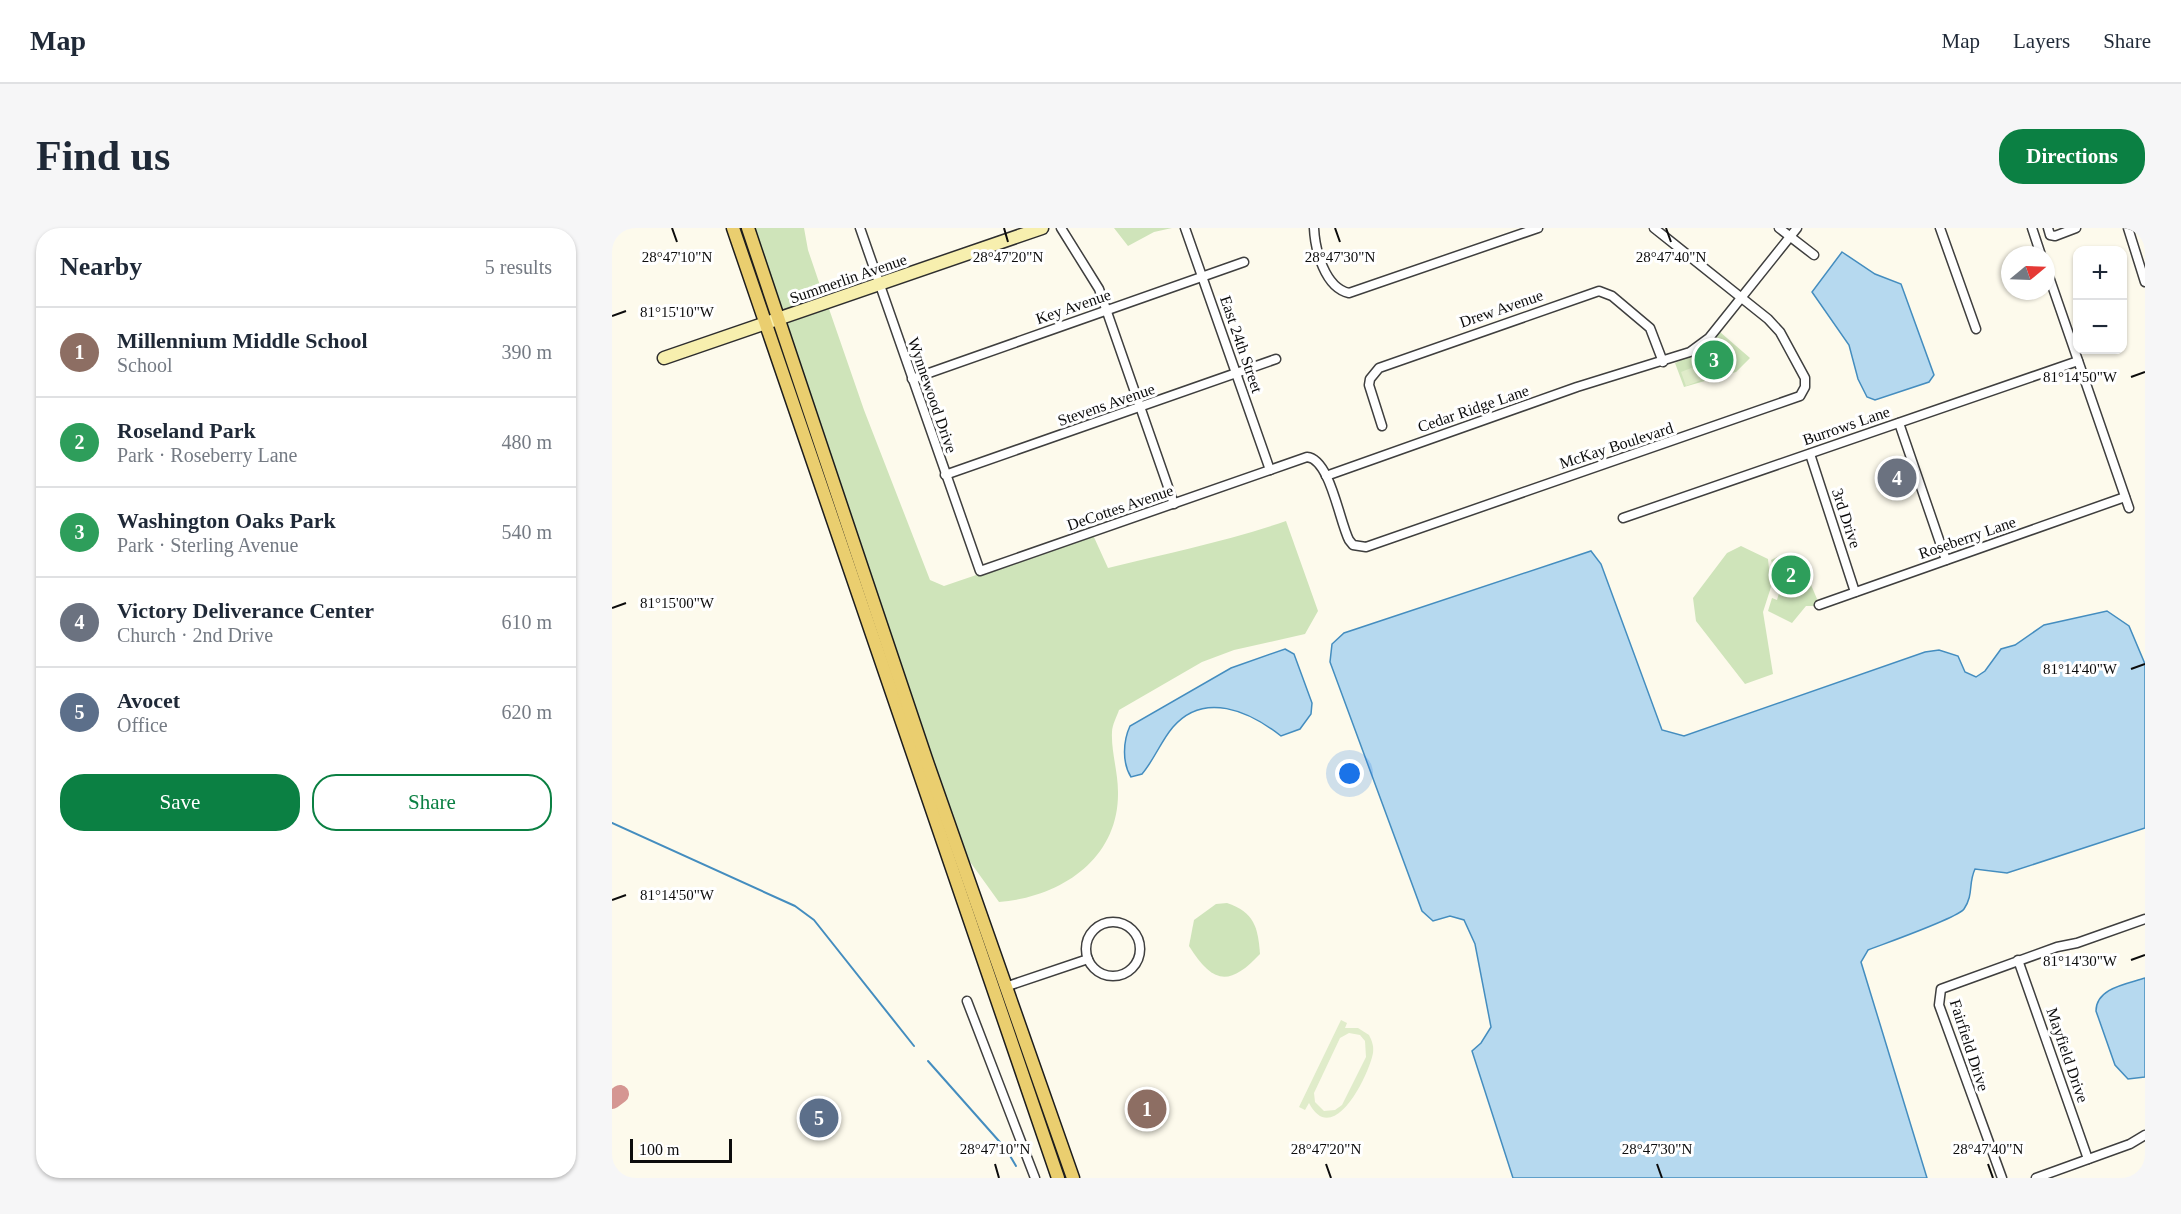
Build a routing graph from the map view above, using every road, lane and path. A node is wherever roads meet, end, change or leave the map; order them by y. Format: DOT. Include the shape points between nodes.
graph roads {
  1 [pos="733,228"];
  2 [pos="748,228"];
  3 [pos="860,228"];
  4 [pos="1042,228"];
  5 [pos="1061,228"];
  6 [pos="1185,228"];
  7 [pos="1314,228"];
  8 [pos="1538,228"];
  9 [pos="1654,228"];
  10 [pos="1779,228"];
  11 [pos="1797,228"];
  12 [pos="1940,228"];
  13 [pos="2032,228"];
  14 [pos="2048,228"];
  15 [pos="2076,228"];
  16 [pos="2128,228"];
  17 [pos="1790,237"];
  18 [pos="2039,246"];
  19 [pos="1814,255"];
  20 [pos="1244,262"];
  21 [pos="1203,276"];
  22 [pos="2145,282"];
  23 [pos="880,285"];
  24 [pos="2055,294"];
  25 [pos="1742,298"];
  26 [pos="1107,310"];
  27 [pos="778,320"];
  28 [pos="765,324"];
  29 [pos="1976,329"];
  30 [pos="664,358"];
  31 [pos="1276,359"];
  32 [pos="2078,360"];
  33 [pos="1663,362"];
  34 [pos="1237,373"];
  35 [pos="912,379"];
  36 [pos="1141,408"];
  37 [pos="1899,423"];
  38 [pos="1382,426"];
  39 [pos="1810,454"];
  40 [pos="1270,470"];
  41 [pos="945,475"];
  42 [pos="1326,476"];
  43 [pos="2125,497"];
  44 [pos="1174,504"];
  45 [pos="2129,508"];
  46 [pos="1623,518"];
  47 [pos="1946,560"];
  48 [pos="980,571"];
  49 [pos="1855,592"];
  50 [pos="1819,605"];
  51 [pos="2145,919"];
  52 [pos="1088,959"];
  53 [pos="2018,960"];
  54 [pos="1005,987"];
  55 [pos="967,1001"];
  56 [pos="2145,1135"];
  57 [pos="2088,1159"];
  58 [pos="1035,1178"];
  59 [pos="1058,1178"];
  60 [pos="1072,1178"];
  61 [pos="2002,1178"];
  62 [pos="2036,1178"];
  1 -- 28 [label="main road"];
  2 -- 27 [label="main road"];
  3 -- 23 [label="street, Wynnewood Drive"];
  4 -- 23 [label="street, Summerlin Avenue"];
  5 -- 26 [label="street" via="1099,289"];
  6 -- 21 [label="street, East 24th Street"];
  7 -- 8 [label="street" via="1329,280 1341,291 1358,291"];
  9 -- 25 [label="street, McKay Boulevard"];
  10 -- 17 [label="street"];
  11 -- 17 [label="street, Cedar Ridge Lane"];
  12 -- 29 [label="street"];
  13 -- 18 [label="street"];
  14 -- 15 [label="street" via="2050,236 2055,236"];
  16 -- 22 [label="street"];
  17 -- 19 [label="street"];
  17 -- 25 [label="street, Cedar Ridge Lane"];
  20 -- 21 [label="street, Key Avenue"];
  21 -- 26 [label="street, Key Avenue"];
  21 -- 34 [label="street, East 24th Street"];
  23 -- 27 [label="street, Summerlin Avenue"];
  23 -- 35 [label="street, Wynnewood Drive"];
  24 -- 32 [label="street"];
  25 -- 33 [label="street, Cedar Ridge Lane" via="1700,346"];
  25 -- 42 [label="street, McKay Boulevard" via="1780,332 1802,369 1805,387 1794,399 1366,547 1348,540"];
  26 -- 35 [label="street, Key Avenue"];
  26 -- 36 [label="street"];
  27 -- 28 [label="street, Summerlin Avenue"];
  27 -- 54 [label="main road"];
  28 -- 30 [label="street, Summerlin Avenue"];
  28 -- 59 [label="main road"];
  31 -- 34 [label="street, Stevens Avenue"];
  32 -- 37 [label="street, Burrows Lane"];
  32 -- 43 [label="street"];
  33 -- 38 [label="street, Drew Avenue" via="1650,327 1612,296 1599,291 1379,368 1370,385"];
  33 -- 42 [label="street, Cedar Ridge Lane" via="1576,387"];
  34 -- 36 [label="street, Stevens Avenue"];
  34 -- 40 [label="street, East 24th Street"];
  35 -- 41 [label="street, Wynnewood Drive"];
  36 -- 41 [label="street, Stevens Avenue"];
  36 -- 44 [label="street"];
  37 -- 39 [label="street, Burrows Lane"];
  37 -- 47 [label="street"];
  39 -- 46 [label="street, Burrows Lane"];
  39 -- 49 [label="street, 3rd Drive"];
  40 -- 42 [label="street, McKay Boulevard" via="1313,458"];
  40 -- 44 [label="street, DeCottes Avenue"];
  41 -- 48 [label="street, Wynnewood Drive"];
  43 -- 45 [label="street"];
  43 -- 47 [label="street, Roseberry Lane"];
  44 -- 48 [label="street, DeCottes Avenue"];
  47 -- 49 [label="street, Roseberry Lane"];
  49 -- 50 [label="street, Roseberry Lane"];
  51 -- 53 [label="street, Fairfield Drive"];
  52 -- 52 [label="street" via="1101,973 1122,975 1137,961 1138,940 1125,925 1104,924 1089,937"];
  52 -- 54 [label="street"];
  53 -- 57 [label="street, Mayfield Drive"];
  53 -- 61 [label="street, Fairfield Drive" via="1947,986 1939,995 1939,1005"];
  54 -- 60 [label="main road"];
  55 -- 58 [label="street"];
  56 -- 57 [label="street"];
  57 -- 62 [label="street"];
}
